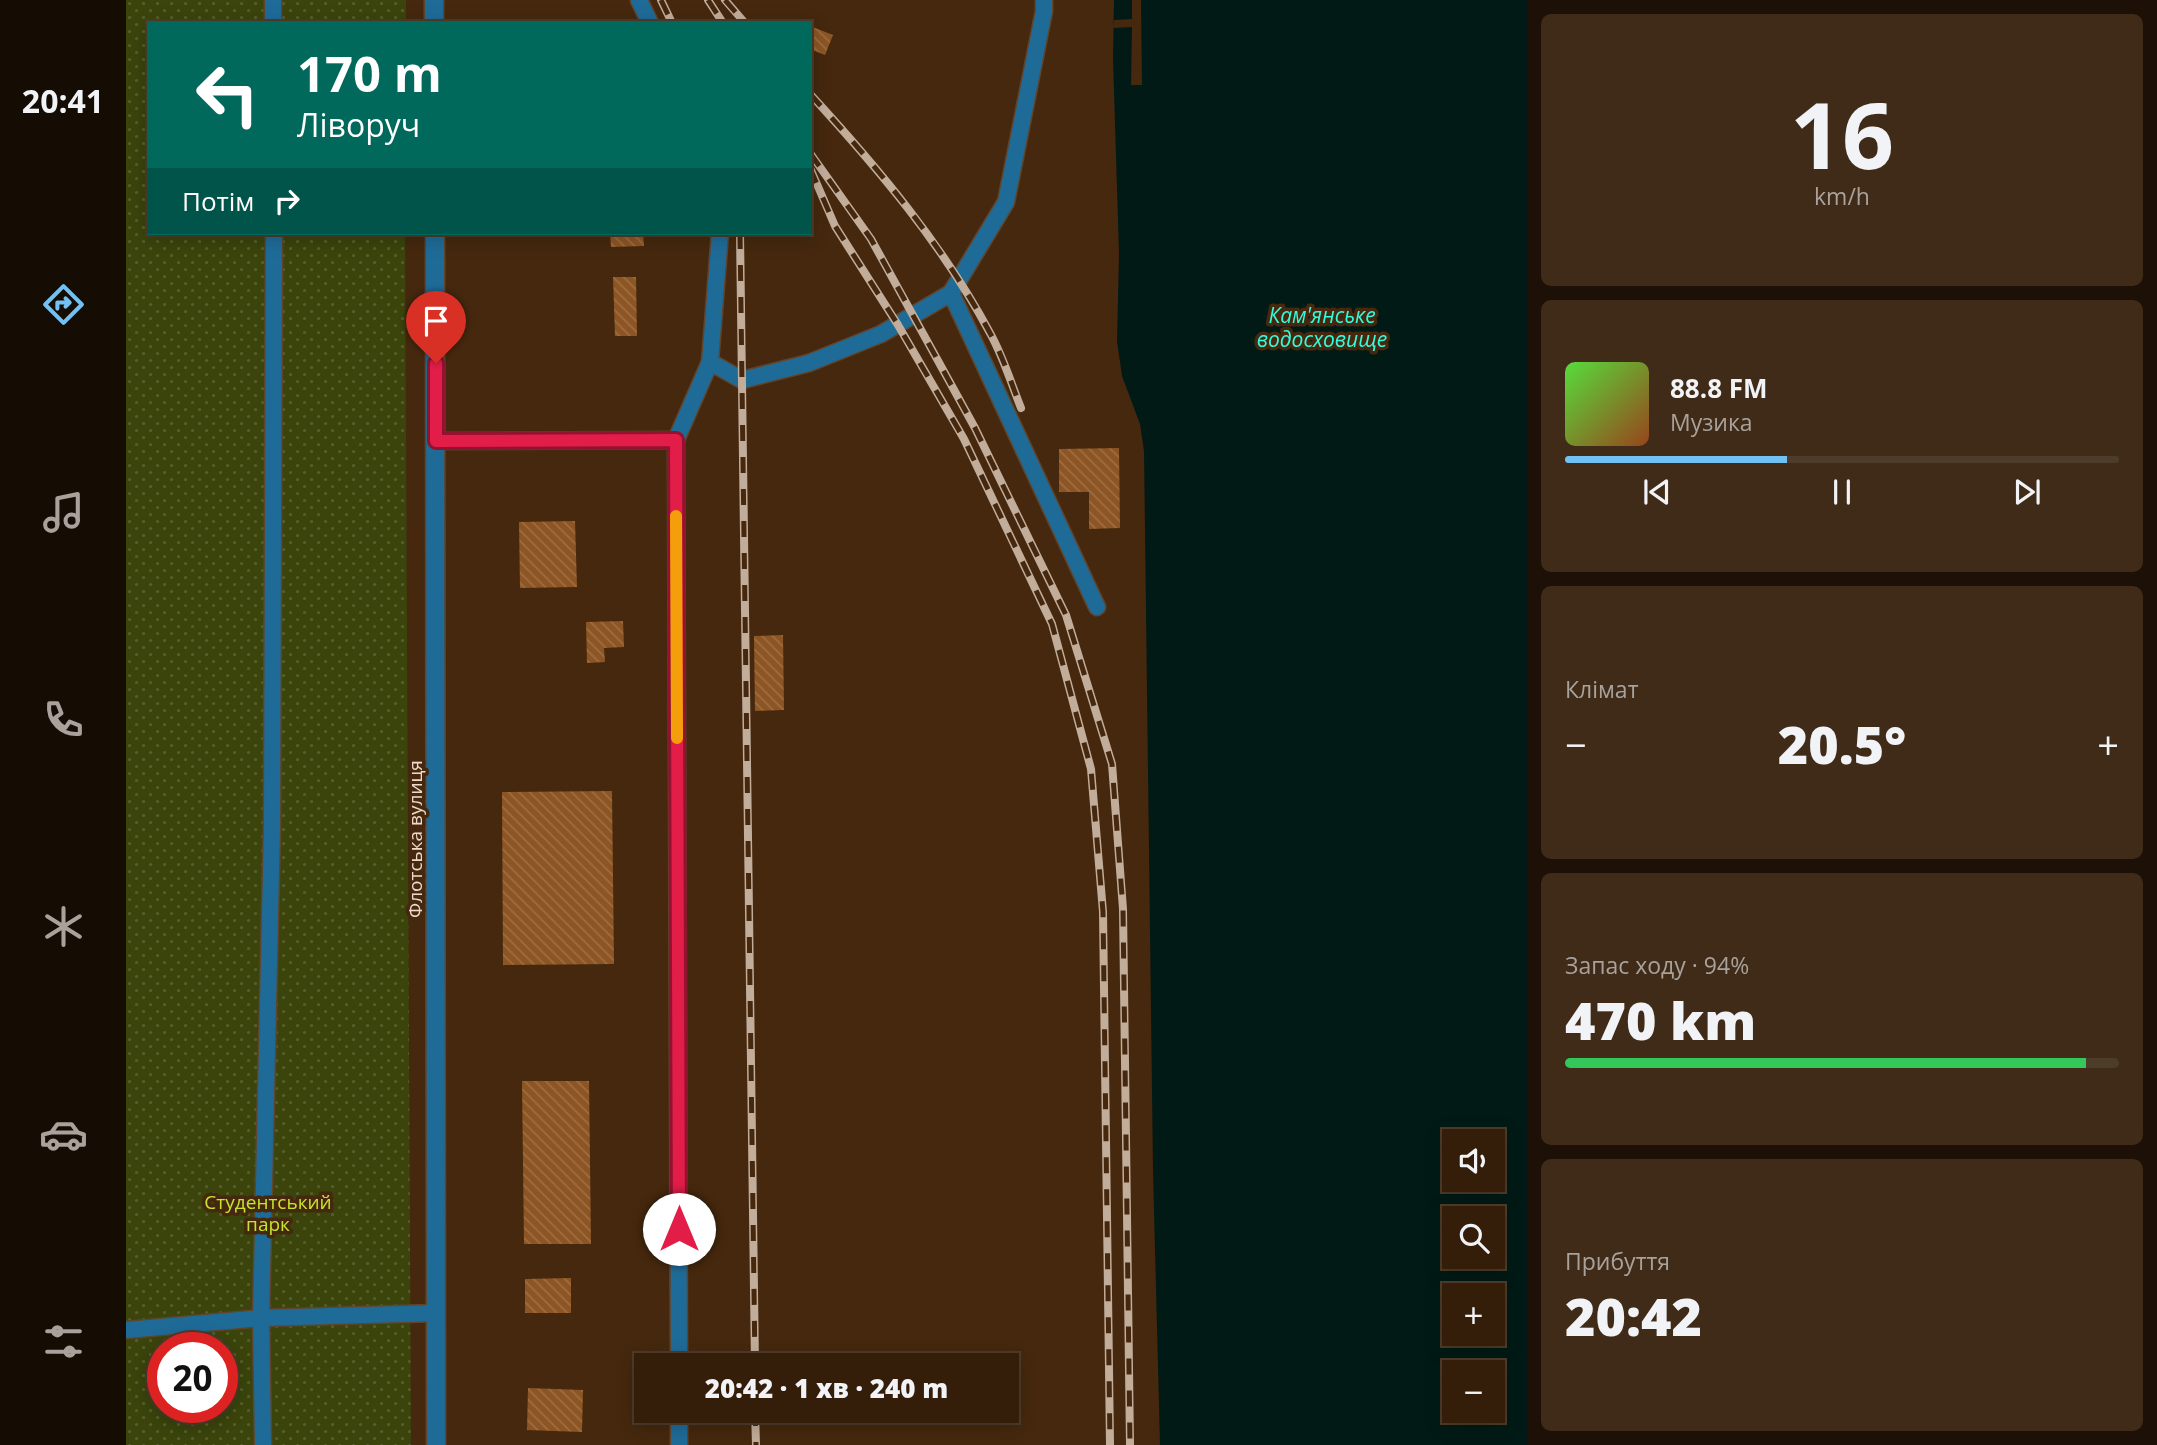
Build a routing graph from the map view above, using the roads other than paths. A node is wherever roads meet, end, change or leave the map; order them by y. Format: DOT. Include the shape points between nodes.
graph roads {
  1 [pos="273,0"];
  2 [pos="434,0"];
  3 [pos="639,0"];
  4 [pos="1044,0"];
  5 [pos="273,21"];
  6 [pos="434,21"];
  7 [pos="649,21"];
  8 [pos="274,235"];
  9 [pos="435,235"];
  10 [pos="720,235"];
  11 [pos="951,293"];
  12 [pos="710,362"];
  13 [pos="676,440"];
  14 [pos="436,441"];
  15 [pos="1097,607"];
  16 [pos="436,1313"];
  17 [pos="261,1318"];
  18 [pos="126,1330"];
  19 [pos="679,1353"];
  20 [pos="679,1423"];
  21 [pos="264,1445"];
  22 [pos="436,1445"];
  23 [pos="679,1445"];
  1 -- 5 [label="lane"];
  2 -- 6 [label="street"];
  3 -- 7 [label="lane"];
  4 -- 11 [label="lane" via="1006,202"];
  8 -- 17 [label="lane" via="272,826"];
  9 -- 14 [label="street, Флотська вулиця"];
  10 -- 12 [label="lane"];
  11 -- 12 [label="lane" via="881,334 809,363 742,380"];
  11 -- 15 [label="lane"];
  12 -- 13 [label="lane"];
  13 -- 14 [label="lane"];
  13 -- 19 [label="lane"];
  14 -- 16 [label="street, Флотська вулиця"];
  16 -- 17 [label="lane"];
  16 -- 22 [label="street, Флотська вулиця"];
  17 -- 18 [label="lane"];
  17 -- 21 [label="lane"];
  20 -- 23 [label="lane"];
}
